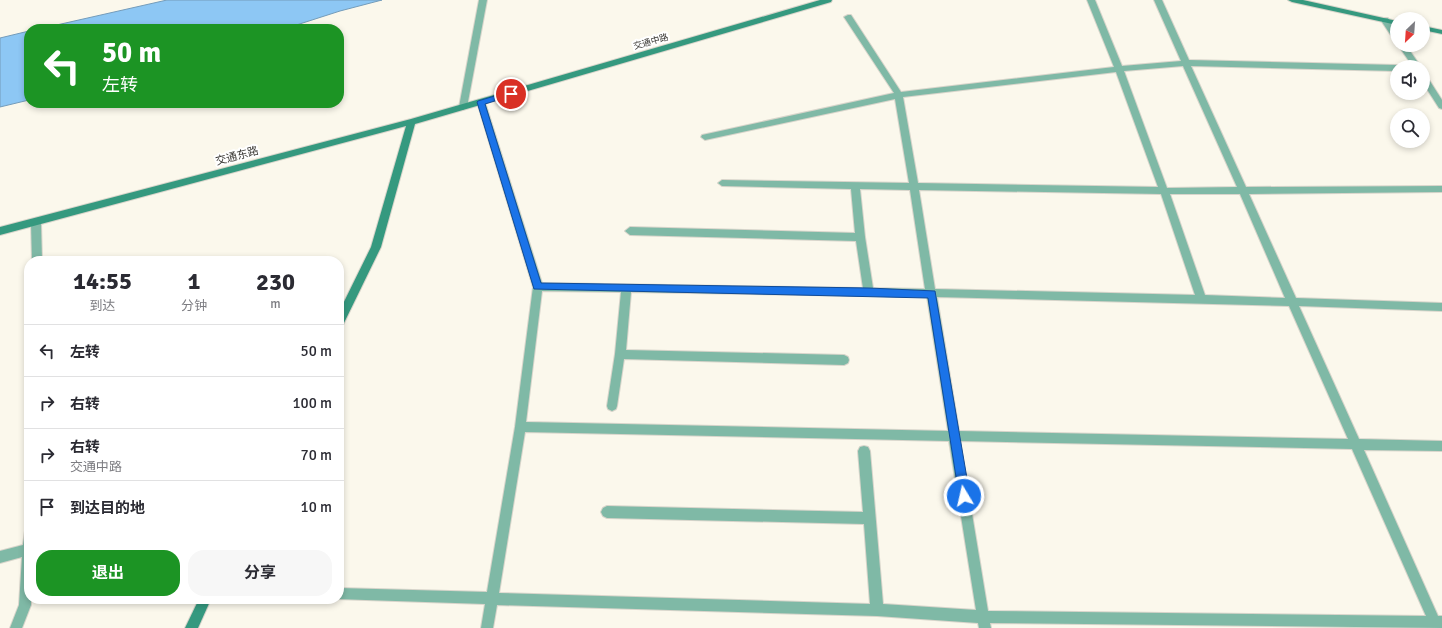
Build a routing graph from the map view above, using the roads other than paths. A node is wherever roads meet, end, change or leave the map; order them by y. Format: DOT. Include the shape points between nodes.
graph roads {
  1 [pos="484,0"];
  2 [pos="828,0"];
  3 [pos="1091,0"];
  4 [pos="1158,0"];
  5 [pos="1292,0"];
  6 [pos="848,17"];
  7 [pos="1385,20"];
  8 [pos="1390,21"];
  9 [pos="1390,28"];
  10 [pos="1430,29"];
  11 [pos="1442,32"];
  12 [pos="1186,63"];
  13 [pos="1390,68"];
  14 [pos="1120,69"];
  15 [pos="1430,88"];
  16 [pos="899,95"];
  17 [pos="481,102"];
  18 [pos="1442,106"];
  19 [pos="463,107"];
  20 [pos="410,122"];
  21 [pos="705,137"];
  22 [pos="722,183"];
  23 [pos="855,185"];
  24 [pos="913,186"];
  25 [pos="1442,189"];
  26 [pos="1165,191"];
  27 [pos="1243,191"];
  28 [pos="36,222"];
  29 [pos="0,231"];
  30 [pos="630,231"];
  31 [pos="860,237"];
  32 [pos="37,256"];
  33 [pos="538,287"];
  34 [pos="626,288"];
  35 [pos="869,292"];
  36 [pos="932,294"];
  37 [pos="1201,299"];
  38 [pos="1293,303"];
  39 [pos="1442,307"];
  40 [pos="344,312"];
  41 [pos="620,354"];
  42 [pos="844,360"];
  43 [pos="612,406"];
  44 [pos="520,427"];
  45 [pos="954,435"];
  46 [pos="1356,444"];
  47 [pos="1442,446"];
  48 [pos="864,451"];
  49 [pos="607,512"];
  50 [pos="869,518"];
  51 [pos="24,550"];
  52 [pos="0,557"];
  53 [pos="344,594"];
  54 [pos="492,599"];
  55 [pos="25,604"];
  56 [pos="203,604"];
  57 [pos="877,610"];
  58 [pos="985,622"];
  59 [pos="1438,624"];
  60 [pos="16,628"];
  61 [pos="191,628"];
  62 [pos="487,628"];
  1 -- 19 [label="street"];
  2 -- 17 [label="street, 交通中路"];
  3 -- 14 [label="street"];
  4 -- 12 [label="street"];
  5 -- 7 [label="street"];
  6 -- 16 [label="street"];
  7 -- 8 [label="street"];
  7 -- 9 [label="street"];
  10 -- 11 [label="street"];
  12 -- 13 [label="street"];
  12 -- 14 [label="street"];
  12 -- 27 [label="street"];
  14 -- 16 [label="street"];
  14 -- 26 [label="street"];
  15 -- 18 [label="street"];
  16 -- 21 [label="street"];
  16 -- 24 [label="street"];
  17 -- 19 [label="street, 交通东路"];
  17 -- 33 [label="street"];
  19 -- 20 [label="street, 交通东路"];
  20 -- 28 [label="street, 交通东路"];
  20 -- 40 [label="street" via="376,247"];
  22 -- 23 [label="street"];
  23 -- 24 [label="street"];
  23 -- 31 [label="street"];
  24 -- 26 [label="street"];
  24 -- 36 [label="street"];
  25 -- 27 [label="street"];
  26 -- 27 [label="street"];
  26 -- 37 [label="street"];
  27 -- 38 [label="street"];
  28 -- 29 [label="street, 交通东路"];
  28 -- 32 [label="street"];
  30 -- 31 [label="street"];
  31 -- 35 [label="street"];
  33 -- 34 [label="street"];
  33 -- 44 [label="street"];
  34 -- 35 [label="street"];
  34 -- 41 [label="street"];
  35 -- 36 [label="street"];
  36 -- 37 [label="street"];
  36 -- 45 [label="street"];
  37 -- 38 [label="street"];
  38 -- 39 [label="street"];
  38 -- 46 [label="street"];
  41 -- 42 [label="street"];
  41 -- 43 [label="street"];
  44 -- 45 [label="street"];
  44 -- 54 [label="street"];
  45 -- 46 [label="street"];
  45 -- 58 [label="street"];
  46 -- 47 [label="street"];
  46 -- 59 [label="street"];
  48 -- 50 [label="street"];
  49 -- 50 [label="street"];
  50 -- 57 [label="street"];
  51 -- 52 [label="street"];
  53 -- 54 [label="street"];
  54 -- 57 [label="street"];
  54 -- 62 [label="street"];
  55 -- 60 [label="street"];
  56 -- 61 [label="street"];
  57 -- 58 [label="street"];
  58 -- 59 [label="street"];
}
